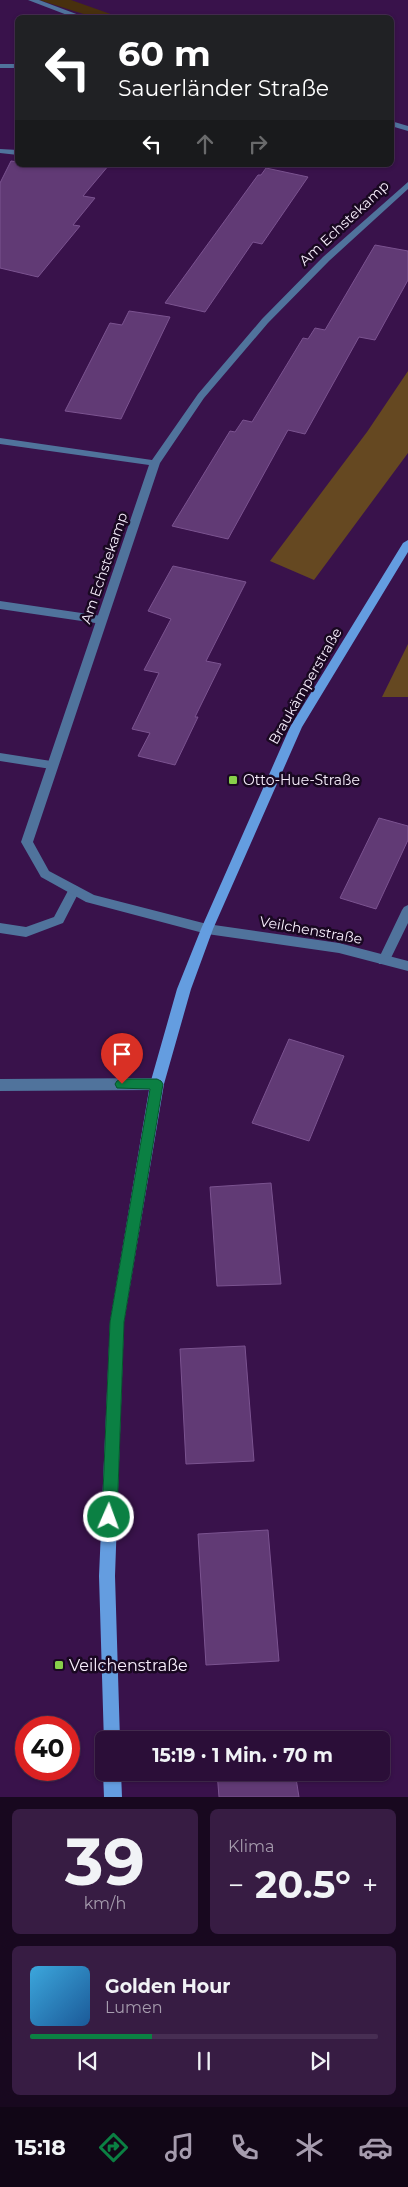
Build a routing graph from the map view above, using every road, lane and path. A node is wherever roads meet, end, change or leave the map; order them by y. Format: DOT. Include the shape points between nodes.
graph roads {
  1 [pos="32,0"];
  2 [pos="75,15"];
  3 [pos="0,66"];
  4 [pos="15,66"];
  5 [pos="394,124"];
  6 [pos="408,129"];
  7 [pos="0,151"];
  8 [pos="15,153"];
  9 [pos="408,185"];
  10 [pos="0,441"];
  11 [pos="155,463"];
  12 [pos="408,543"];
  13 [pos="0,606"];
  14 [pos="102,620"];
  15 [pos="0,758"];
  16 [pos="51,766"];
  17 [pos="74,890"];
  18 [pos="408,910"];
  19 [pos="0,928"];
  20 [pos="207,928"];
  21 [pos="384,960"];
  22 [pos="408,966"];
  23 [pos="157,1084"];
  24 [pos="0,1085"];
  25 [pos="112,1731"];
  26 [pos="112,1781"];
  27 [pos="113,1797"];
  1 -- 2 [label="street"];
  3 -- 4 [label="street"];
  5 -- 6 [label="street"];
  7 -- 8 [label="street"];
  9 -- 11 [label="street, Am Echstekamp" via="326,259 264,321 201,396"];
  10 -- 11 [label="street"];
  11 -- 14 [label="street, Am Echstekamp"];
  12 -- 20 [label="street, Braukämperstraße" via="296,727"];
  13 -- 14 [label="street"];
  14 -- 16 [label="street, Am Echstekamp"];
  15 -- 16 [label="street"];
  16 -- 17 [label="street, Am Echstekamp" via="27,842 46,874"];
  17 -- 19 [label="street" via="59,920 26,932"];
  17 -- 20 [label="street, Am Echstekamp" via="90,899"];
  18 -- 21 [label="street"];
  20 -- 21 [label="street, Veilchenstraße" via="297,940"];
  20 -- 23 [label="street, Braukämperstraße" via="184,989"];
  21 -- 22 [label="street, Veilchenstraße"];
  23 -- 24 [label="street"];
  23 -- 25 [label="street, Braukämperstraße" via="117,1322 107,1576"];
  26 -- 27 [label="street"];
}
